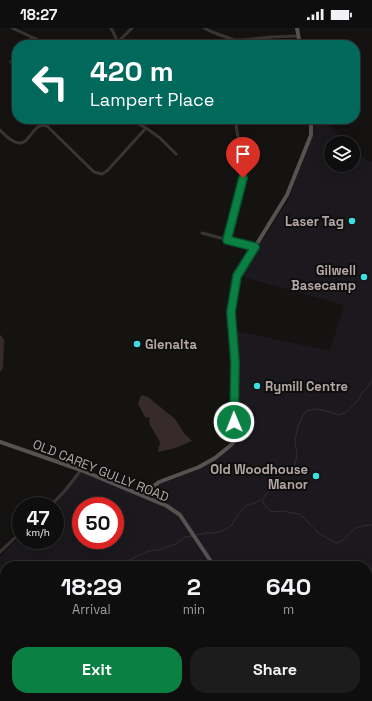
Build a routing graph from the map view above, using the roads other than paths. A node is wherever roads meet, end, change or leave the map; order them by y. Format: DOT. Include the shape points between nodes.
graph roads {
  1 [pos="12,28"];
  2 [pos="111,28"];
  3 [pos="132,28"];
  4 [pos="204,28"];
  5 [pos="297,28"];
  6 [pos="298,36"];
  7 [pos="272,37"];
  8 [pos="32,38"];
  9 [pos="37,40"];
  10 [pos="117,40"];
  11 [pos="120,40"];
  12 [pos="268,40"];
  13 [pos="299,40"];
  14 [pos="139,124"];
  15 [pos="236,124"];
  16 [pos="311,124"];
  17 [pos="146,128"];
  18 [pos="0,130"];
  19 [pos="176,154"];
  20 [pos="202,233"];
  21 [pos="227,240"];
  22 [pos="255,247"];
  23 [pos="0,442"];
  24 [pos="81,470"];
  25 [pos="142,495"];
  26 [pos="59,497"];
  27 [pos="12,541"];
  28 [pos="0,552"];
  29 [pos="211,561"];
  1 -- 8 [label="street"];
  2 -- 10 [label="street"];
  3 -- 11 [label="street"];
  4 -- 7 [label="street" via="234,40"];
  5 -- 6 [label="main road"];
  6 -- 7 [label="street"];
  6 -- 13 [label="main road"];
  7 -- 12 [label="street"];
  8 -- 9 [label="street"];
  14 -- 17 [label="street"];
  15 -- 21 [label="street" via="243,178"];
  16 -- 22 [label="main road" via="311,135 287,195"];
  17 -- 18 [label="street" via="107,172 102,174 94,172 47,126 39,126 20,144"];
  17 -- 19 [label="street"];
  20 -- 21 [label="street"];
  21 -- 22 [label="street"];
  22 -- 25 [label="main road" via="237,276 231,312 235,362 234,441 215,458 159,482"];
  23 -- 24 [label="main road, OLD CAREY GULLY ROAD"];
  24 -- 25 [label="main road, OLD CAREY GULLY ROAD"];
  24 -- 26 [label="street"];
  25 -- 29 [label="main road, OLD CAREY GULLY ROAD" via="180,515"];
  27 -- 28 [label="street"];
}
